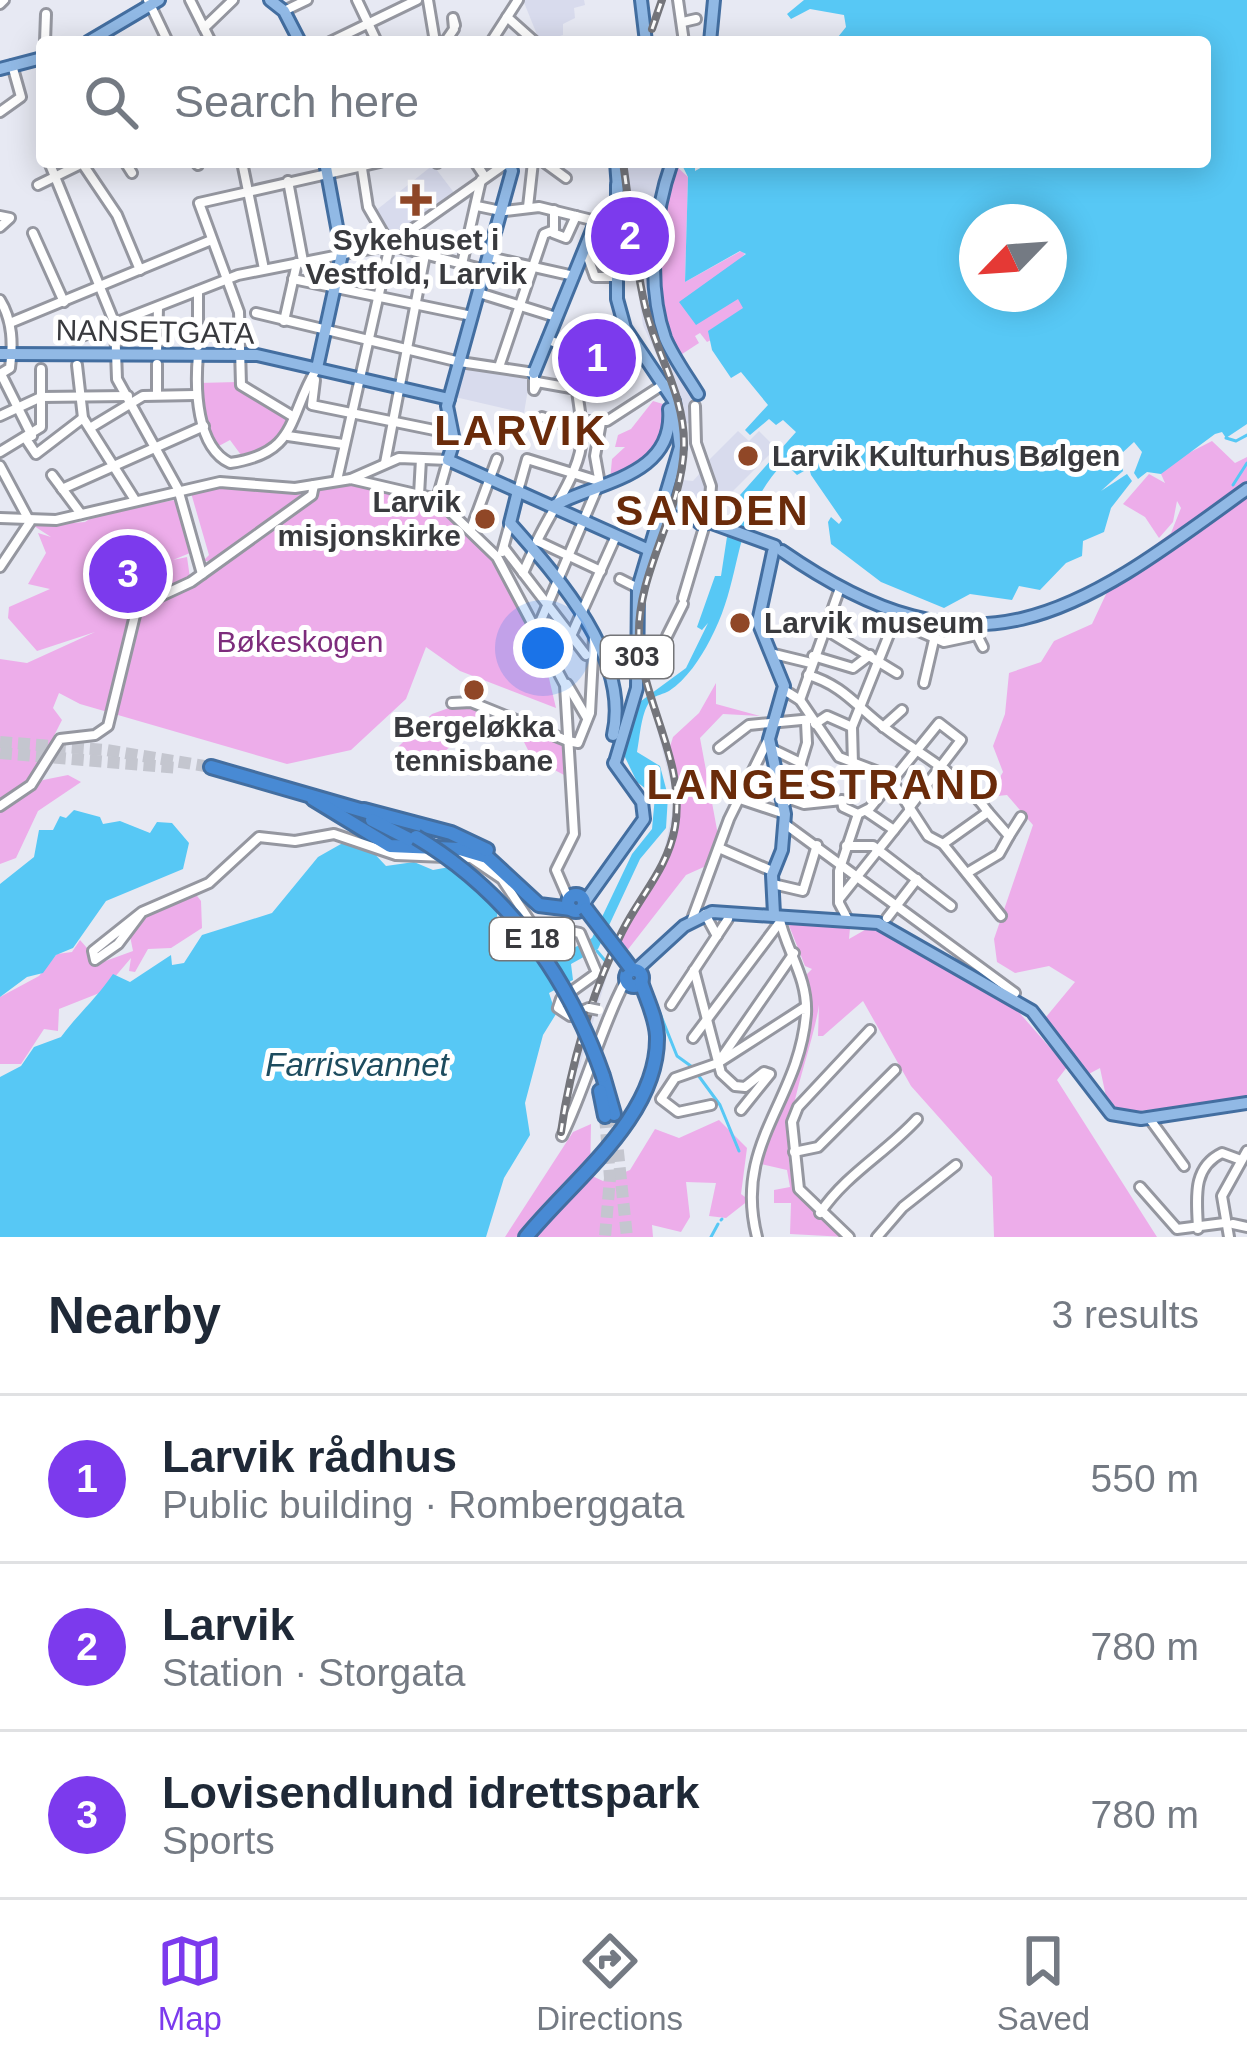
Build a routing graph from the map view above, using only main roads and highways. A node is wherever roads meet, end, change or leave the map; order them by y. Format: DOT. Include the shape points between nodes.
graph roads {
  1 [pos="271,0"];
  2 [pos="641,0"];
  3 [pos="713,0"];
  4 [pos="153,2"];
  5 [pos="98,36"];
  6 [pos="297,36"];
  7 [pos="645,36"];
  8 [pos="712,36"];
  9 [pos="36,60"];
  10 [pos="6,67"];
  11 [pos="326,168"];
  12 [pos="511,168"];
  13 [pos="616,168"];
  14 [pos="670,168"];
  15 [pos="616,220"];
  16 [pos="6,354"];
  17 [pos="317,368"];
  18 [pos="536,381"];
  19 [pos="670,398"];
  20 [pos="449,399"];
  21 [pos="696,400"];
  22 [pos="1247,489"];
  23 [pos="518,491"];
  24 [pos="664,501"];
  25 [pos="553,506"];
  26 [pos="650,550"];
  27 [pos="775,553"];
  28 [pos="615,763"];
  29 [pos="313,799"];
  30 [pos="364,810"];
  31 [pos="415,839"];
  32 [pos="580,900"];
  33 [pos="778,917"];
  34 [pos="631,978"];
  35 [pos="1243,1104"];
  36 [pos="609,1115"];
  37 [pos="526,1237"];
  1 -- 6 [label="main road"];
  2 -- 7 [label="main road"];
  3 -- 8 [label="main road"];
  4 -- 5 [label="main road"];
  9 -- 10 [label="main road"];
  11 -- 17 [label="main road" via="343,254"];
  12 -- 20 [label="main road"];
  13 -- 15 [label="main road"];
  14 -- 21 [label="main road" via="657,212 660,315"];
  15 -- 18 [label="main road" via="596,221"];
  15 -- 19 [label="main road" via="618,304"];
  16 -- 17 [label="main road, NANSETGATA" via="158,359 198,350"];
  17 -- 20 [label="main road, NANSETGATA"];
  19 -- 24 [label="main road, 303" via="679,428"];
  19 -- 25 [label="main road" via="656,454"];
  20 -- 23 [label="main road" via="448,460"];
  22 -- 27 [label="main road" via="1136,569 1057,610 987,627 897,616"];
  23 -- 25 [label="main road"];
  23 -- 28 [label="main road" via="510,523 596,635 618,711"];
  24 -- 26 [label="main road, 303"];
  24 -- 27 [label="main road"];
  25 -- 26 [label="main road"];
  26 -- 28 [label="main road, 303" via="638,588 637,688"];
  27 -- 33 [label="main road" via="758,622 784,690 770,744 786,811 772,878"];
  28 -- 32 [label="main road" via="645,816"];
  29 -- 30 [label="highway, E 18" via="210,770"];
  29 -- 31 [label="highway, E 18"];
  29 -- 32 [label="highway, E 18" via="390,846 488,856 539,905"];
  30 -- 31 [label="highway, E 18"];
  30 -- 32 [label="highway, E 18" via="468,839 545,904"];
  31 -- 36 [label="highway, E 18, bridge" via="473,884 536,953 571,1012"];
  32 -- 34 [label="highway, E 18, bridge"];
  33 -- 34 [label="main road" via="705,916"];
  33 -- 35 [label="main road" via="898,931 1012,996 1052,1030 1103,1108 1123,1118"];
  34 -- 37 [label="highway, E 18" via="646,997 656,1047 639,1097"];
}
